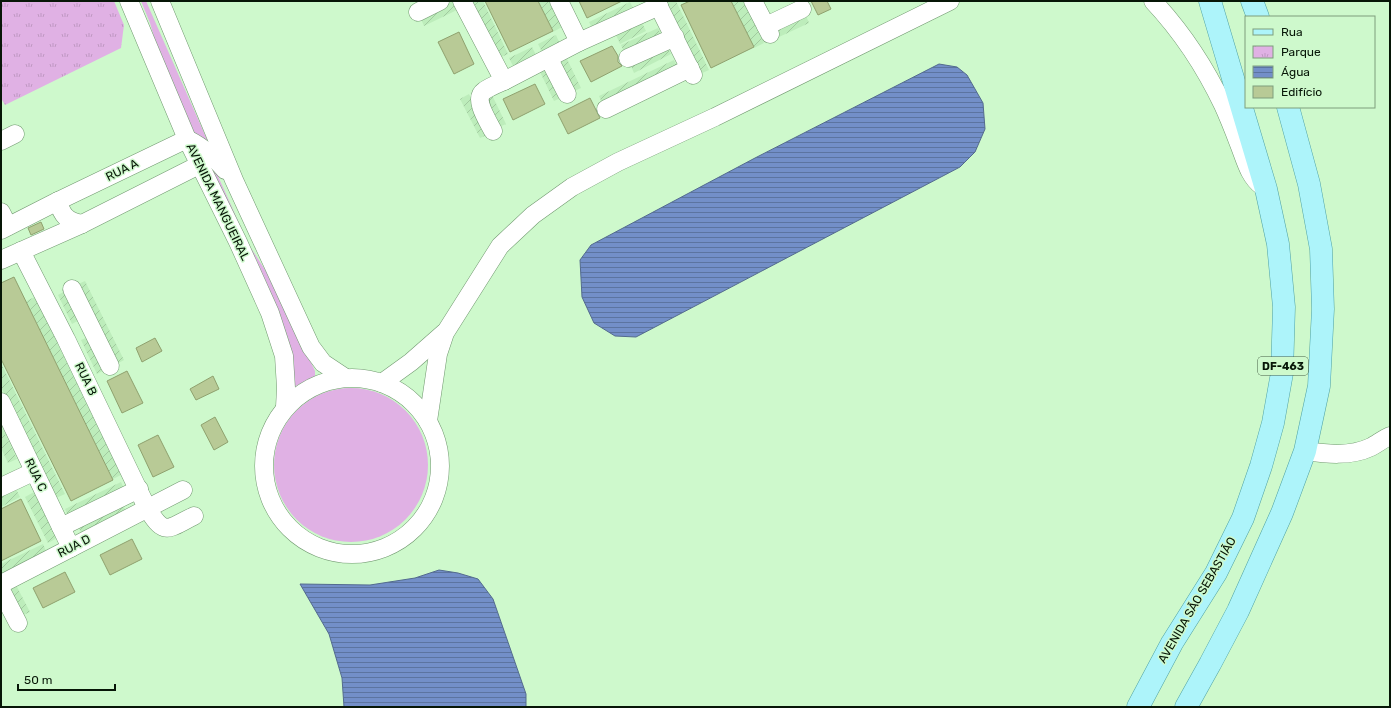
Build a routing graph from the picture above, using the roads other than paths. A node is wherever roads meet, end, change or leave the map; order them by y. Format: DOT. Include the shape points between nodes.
graph roads {
  1 [pos="129,1"];
  2 [pos="160,1"];
  3 [pos="440,1"];
  4 [pos="462,1"];
  5 [pos="559,1"];
  6 [pos="753,1"];
  7 [pos="950,1"];
  8 [pos="1153,1"];
  9 [pos="1210,1"];
  10 [pos="1252,1"];
  11 [pos="658,3"];
  12 [pos="802,9"];
  13 [pos="418,12"];
  14 [pos="1258,16"];
  15 [pos="675,37"];
  16 [pos="579,42"];
  17 [pos="628,58"];
  18 [pos="549,59"];
  19 [pos="504,81"];
  20 [pos="567,94"];
  21 [pos="1288,108"];
  22 [pos="606,110"];
  23 [pos="492,131"];
  24 [pos="187,139"];
  25 [pos="199,165"];
  26 [pos="234,180"];
  27 [pos="1266,189"];
  28 [pos="58,201"];
  29 [pos="3,223"];
  30 [pos="82,224"];
  31 [pos="22,251"];
  32 [pos="1,260"];
  33 [pos="72,289"];
  34 [pos="90,325"];
  35 [pos="445,333"];
  36 [pos="66,339"];
  37 [pos="110,366"];
  38 [pos="344,377"];
  39 [pos="382,383"];
  40 [pos="1,402"];
  41 [pos="285,407"];
  42 [pos="428,421"];
  43 [pos="1390,436"];
  44 [pos="1305,451"];
  45 [pos="33,472"];
  46 [pos="1,487"];
  47 [pos="139,489"];
  48 [pos="183,490"];
  49 [pos="147,508"];
  50 [pos="194,516"];
  51 [pos="61,526"];
  52 [pos="71,548"];
  53 [pos="1,584"];
  54 [pos="1,590"];
  55 [pos="18,623"];
  56 [pos="1138,707"];
  57 [pos="1186,707"];
  1 -- 24 [label="street, AVENIDA MANGUEIRAL"];
  2 -- 26 [label="street, AVENIDA MANGUEIRAL"];
  3 -- 13 [label="street"];
  4 -- 19 [label="street"];
  5 -- 16 [label="street"];
  6 -- 12 [label="street" via="768,30"];
  7 -- 35 [label="street" via="618,162 572,187 533,215 500,246"];
  8 -- 27 [label="street" via="1183,38 1205,71 1223,106 1249,170 1256,182"];
  9 -- 27 [label="main road, AVENIDA SÃO SEBASTIÃO / DF-463"];
  10 -- 14 [label="main road"];
  11 -- 15 [label="street"];
  11 -- 16 [label="street"];
  15 -- 17 [label="street"];
  15 -- 22 [label="street" via="692,72"];
  16 -- 18 [label="street"];
  18 -- 19 [label="street"];
  18 -- 20 [label="street"];
  19 -- 23 [label="street" via="483,91 480,96 479,101"];
  21 -- 44 [label="main road, DF-463" via="1309,184 1321,256 1323,309 1318,386"];
  24 -- 25 [label="street, AVENIDA MANGUEIRAL"];
  24 -- 26 [label="street" via="203,148"];
  24 -- 28 [label="street, RUA A"];
  25 -- 30 [label="street"];
  25 -- 41 [label="street, AVENIDA MANGUEIRAL" via="270,313 284,356"];
  26 -- 38 [label="street, AVENIDA MANGUEIRAL" via="311,347 324,363"];
  27 -- 56 [label="main road, AVENIDA SÃO SEBASTIÃO / DF-463" via="1278,244 1284,307 1282,373 1273,423 1243,518 1216,573 1172,643"];
  28 -- 29 [label="street, RUA A"];
  28 -- 30 [label="street" via="60,210 71,222"];
  30 -- 31 [label="street"];
  31 -- 32 [label="street"];
  31 -- 36 [label="street, RUA B"];
  33 -- 34 [label="street"];
  34 -- 36 [label="street"];
  34 -- 37 [label="street"];
  35 -- 39 [label="street"];
  35 -- 42 [label="street" via="438,354"];
  36 -- 47 [label="street, RUA B"];
  38 -- 39 [label="street"];
  38 -- 41 [label="street" via="322,382 302,392"];
  39 -- 42 [label="street" via="408,398"];
  40 -- 45 [label="street, RUA C"];
  41 -- 42 [label="street" via="269,433 263,462 267,491 280,518 302,539 329,552 359,554 388,547 413,531 431,507 440,478 439,448"];
  43 -- 44 [label="street" via="1362,451 1332,455"];
  44 -- 57 [label="main road, DF-463" via="1282,513 1241,604"];
  45 -- 46 [label="street"];
  45 -- 51 [label="street, RUA C"];
  47 -- 49 [label="street, RUA B"];
  47 -- 51 [label="street"];
  48 -- 49 [label="street, RUA D"];
  49 -- 50 [label="street, RUA B" via="156,522 168,528"];
  49 -- 52 [label="street, RUA D"];
  51 -- 52 [label="street, RUA C"];
  52 -- 53 [label="street, RUA D"];
  54 -- 55 [label="street"];
}
